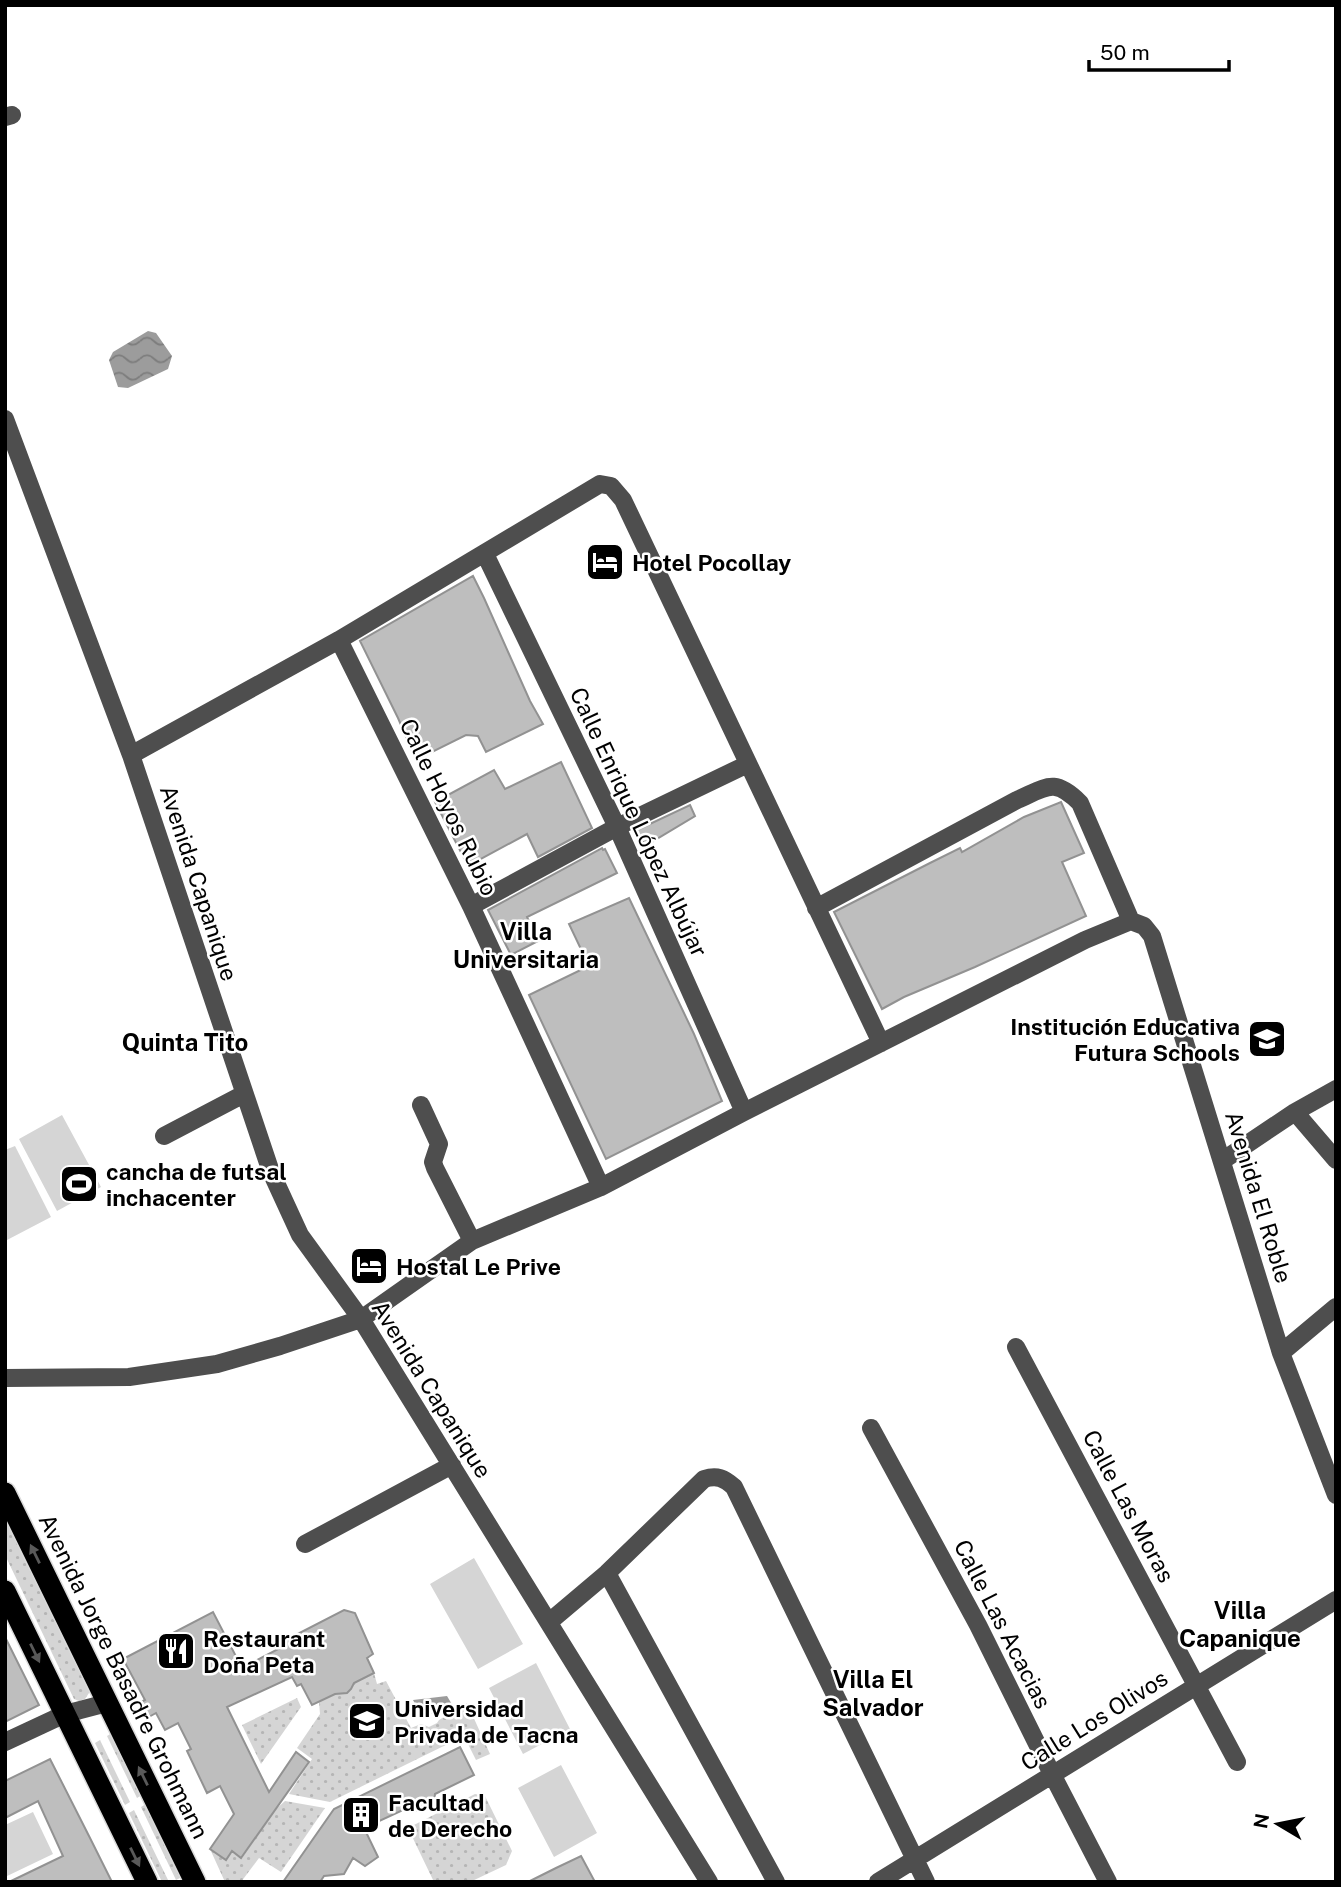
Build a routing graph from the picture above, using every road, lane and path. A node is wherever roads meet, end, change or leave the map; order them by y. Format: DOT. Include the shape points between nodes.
graph roads {
  1 [pos="5,419"];
  2 [pos="485,554"];
  3 [pos="339,640"];
  4 [pos="131,755"];
  5 [pos="748,764"];
  6 [pos="617,827"];
  7 [pos="471,906"];
  8 [pos="816,908"];
  9 [pos="1131,921"];
  10 [pos="881,1042"];
  11 [pos="1336,1088"];
  12 [pos="244,1094"];
  13 [pos="421,1105"];
  14 [pos="744,1112"];
  15 [pos="1295,1112"];
  16 [pos="164,1136"];
  17 [pos="1336,1160"];
  18 [pos="1222,1161"];
  19 [pos="601,1187"];
  20 [pos="472,1241"];
  21 [pos="1336,1307"];
  22 [pos="361,1320"];
  23 [pos="1016,1347"];
  24 [pos="1281,1353"];
  25 [pos="5,1378"];
  26 [pos="871,1428"];
  27 [pos="452,1465"];
  28 [pos="1335,1492"];
  29 [pos="5,1493"];
  30 [pos="305,1544"];
  31 [pos="607,1573"];
  32 [pos="5,1591"];
  33 [pos="1336,1600"];
  34 [pos="549,1622"];
  35 [pos="1196,1685"];
  36 [pos="107,1703"];
  37 [pos="65,1714"];
  38 [pos="5,1742"];
  39 [pos="1237,1762"];
  40 [pos="1052,1774"];
  41 [pos="915,1859"];
  42 [pos="146,1882"];
  43 [pos="195,1882"];
  44 [pos="709,1882"];
  45 [pos="776,1882"];
  46 [pos="878,1882"];
  47 [pos="926,1882"];
  48 [pos="1108,1882"];
  1 -- 4 [label="street, Avenida Capanique"];
  2 -- 3 [label="street"];
  2 -- 5 [label="street" via="600,484 611,486 623,500"];
  2 -- 6 [label="street, Calle Enrique López Albújar"];
  3 -- 4 [label="street"];
  3 -- 7 [label="street, Calle Hoyos Rubio"];
  4 -- 12 [label="street, Avenida Capanique"];
  5 -- 6 [label="street"];
  5 -- 8 [label="street"];
  6 -- 7 [label="street"];
  6 -- 14 [label="street, Calle Enrique López Albújar"];
  7 -- 19 [label="street, Calle Hoyos Rubio"];
  8 -- 9 [label="street" via="1017,800 1056,786 1080,803"];
  8 -- 10 [label="street"];
  9 -- 10 [label="street"];
  9 -- 18 [label="street, Avenida El Roble" via="1152,936"];
  10 -- 14 [label="street"];
  11 -- 15 [label="street"];
  12 -- 16 [label="street"];
  12 -- 22 [label="street, Avenida Capanique" via="271,1172 300,1235"];
  13 -- 20 [label="street" via="439,1144 435,1168"];
  14 -- 19 [label="street"];
  15 -- 17 [label="street"];
  15 -- 18 [label="street"];
  18 -- 24 [label="street, Avenida El Roble"];
  19 -- 20 [label="street"];
  20 -- 22 [label="street"];
  21 -- 24 [label="street"];
  22 -- 25 [label="street" via="217,1364 129,1377"];
  22 -- 27 [label="street, Avenida Capanique"];
  23 -- 35 [label="street, Calle Las Moras"];
  24 -- 28 [label="street, Avenida El Roble"];
  26 -- 40 [label="street, Calle Las Acacias" via="972,1613"];
  27 -- 30 [label="street"];
  27 -- 34 [label="street, Avenida Capanique"];
  36 -- 29 [label="highway, Avenida Jorge Basadre Grohmann, one-way"];
  31 -- 34 [label="street"];
  31 -- 41 [label="street" via="704,1479 726,1479 734,1487"];
  31 -- 45 [label="street"];
  32 -- 37 [label="highway, one-way"];
  33 -- 35 [label="street, Calle Los Olivos"];
  34 -- 44 [label="street, Avenida Capanique"];
  35 -- 39 [label="street, Calle Las Moras"];
  35 -- 40 [label="street, Calle Los Olivos"];
  36 -- 37 [label="street"];
  43 -- 36 [label="highway, Avenida Jorge Basadre Grohmann, one-way"];
  37 -- 38 [label="street"];
  37 -- 42 [label="highway, one-way"];
  40 -- 41 [label="street, Calle Los Olivos"];
  40 -- 48 [label="street, Calle Las Acacias"];
  41 -- 46 [label="street, Calle Los Olivos"];
  41 -- 47 [label="street"];
}
